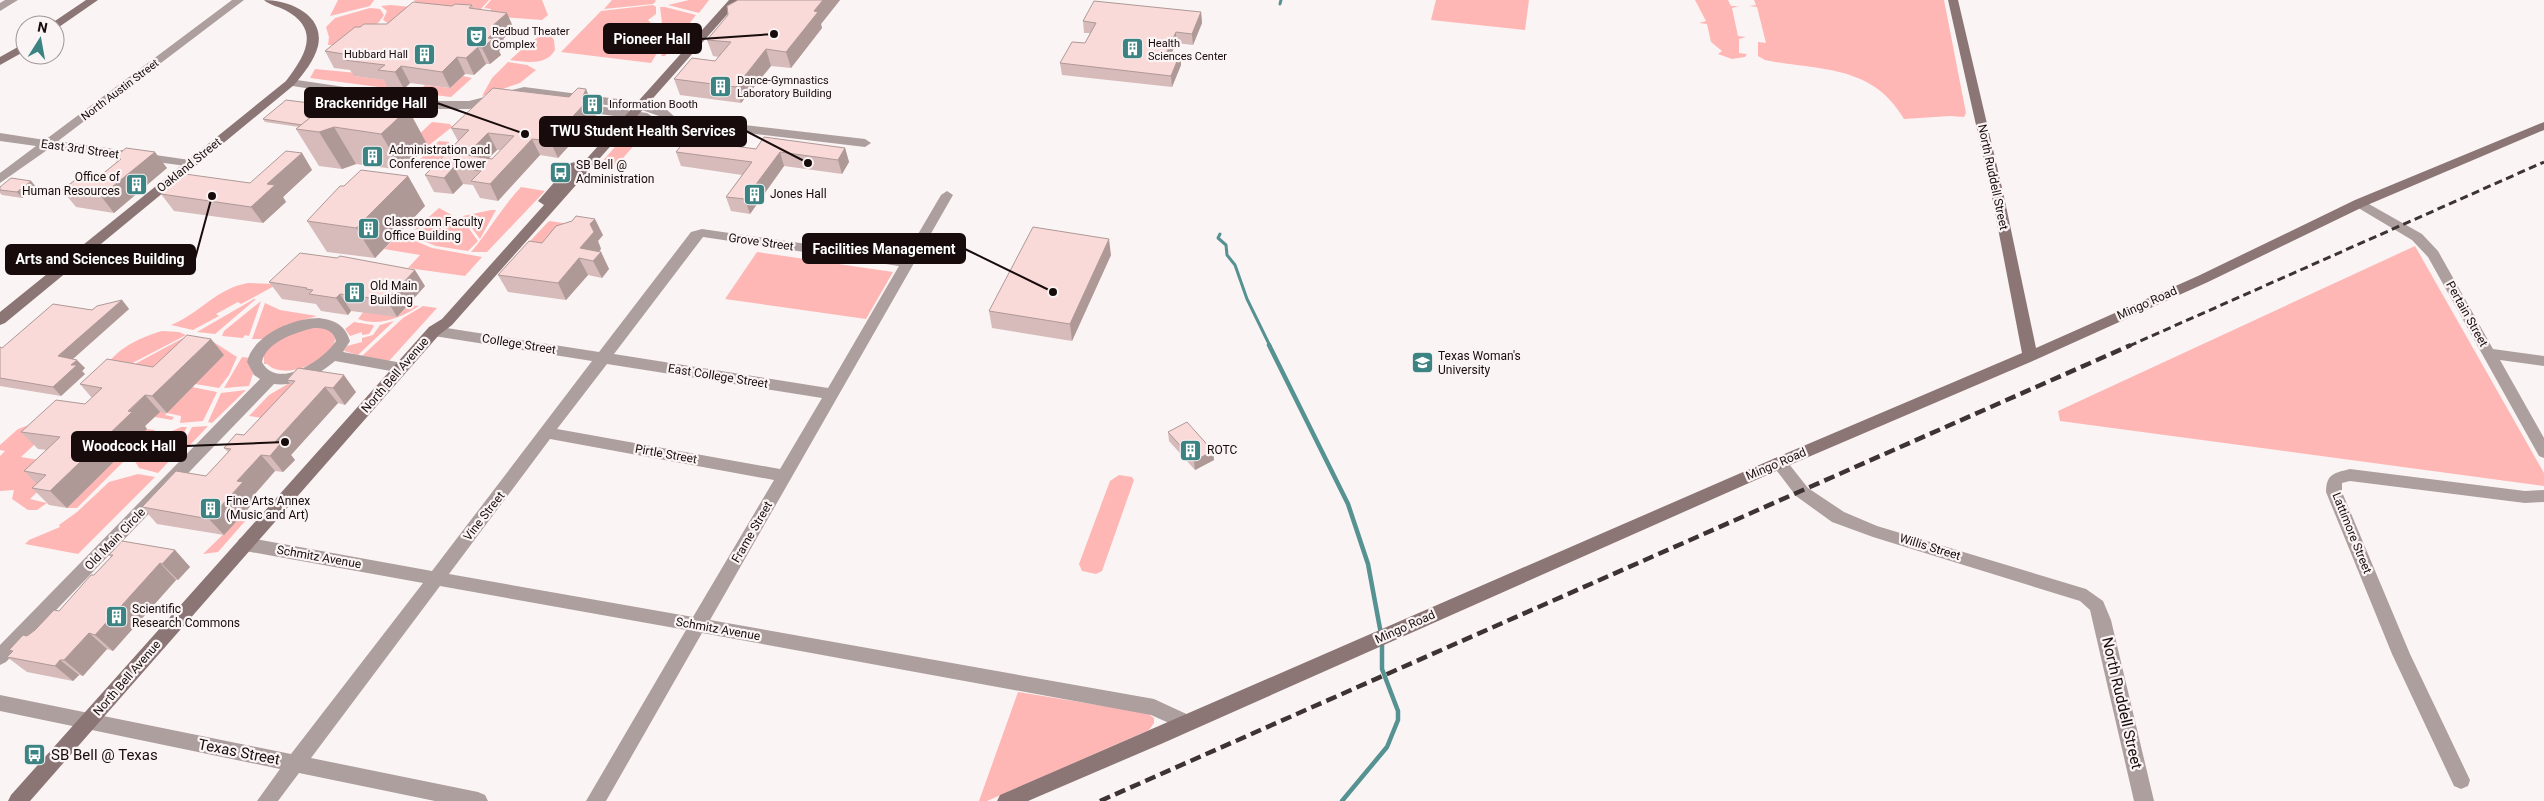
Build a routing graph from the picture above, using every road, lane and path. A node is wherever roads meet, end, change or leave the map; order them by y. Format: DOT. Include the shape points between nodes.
graph roads {
  1 [pos="13,0"];
  2 [pos="93,0"];
  3 [pos="239,0"];
  4 [pos="269,0"];
  5 [pos="723,0"];
  6 [pos="735,0"];
  7 [pos="1953,0"];
  8 [pos="0,8"];
  9 [pos="65,18"];
  10 [pos="15,52"];
  11 [pos="0,62"];
  12 [pos="290,83"];
  13 [pos="631,110"];
  14 [pos="2544,126"];
  15 [pos="0,137"];
  16 [pos="864,143"];
  17 [pos="47,144"];
  18 [pos="190,164"];
  19 [pos="0,179"];
  20 [pos="948,195"];
  21 [pos="2360,203"];
  22 [pos="702,233"];
  23 [pos="908,263"];
  24 [pos="0,320"];
  25 [pos="434,331"];
  26 [pos="2488,353"];
  27 [pos="334,356"];
  28 [pos="2030,356"];
  29 [pos="604,357"];
  30 [pos="2544,361"];
  31 [pos="402,368"];
  32 [pos="271,377"];
  33 [pos="832,394"];
  34 [pos="546,433"];
  35 [pos="2544,452"];
  36 [pos="1779,463"];
  37 [pos="785,476"];
  38 [pos="2544,496"];
  39 [pos="245,544"];
  40 [pos="436,578"];
  41 [pos="2097,606"];
  42 [pos="698,625"];
  43 [pos="0,657"];
  44 [pos="0,703"];
  45 [pos="88,722"];
  46 [pos="1187,724"];
  47 [pos="296,763"];
  48 [pos="2461,780"];
  49 [pos="18,801"];
  50 [pos="267,801"];
  51 [pos="478,801"];
  52 [pos="596,801"];
  53 [pos="1007,801"];
  54 [pos="2144,801"];
  1 -- 8 [label="street"];
  2 -- 9 [label="street"];
  3 -- 17 [label="street, North Austin Street"];
  4 -- 12 [label="street, Oakland Street" via="293,9 305,19 314,35 312,50"];
  5 -- 13 [label="street, North Bell Avenue"];
  6 -- 13 [label="street, North Bell Avenue"];
  7 -- 28 [label="street, North Ruddell Street"];
  10 -- 11 [label="street"];
  12 -- 13 [label="street" via="440,105 469,105 524,91 548,94 560,103"];
  12 -- 18 [label="street, Oakland Street"];
  13 -- 16 [label="street" via="672,120"];
  13 -- 25 [label="street, North Bell Avenue" via="435,321"];
  14 -- 21 [label="street, Mingo Road"];
  15 -- 17 [label="street, East 3rd Street"];
  17 -- 18 [label="street, East 3rd Street"];
  17 -- 19 [label="street, North Austin Street"];
  18 -- 24 [label="street, Oakland Street"];
  20 -- 23 [label="street, Frame Street"];
  21 -- 26 [label="street, Pertain Street" via="2417,237 2432,254"];
  21 -- 28 [label="street, Mingo Road" via="2203,279"];
  22 -- 23 [label="street, Grove Street"];
  22 -- 29 [label="street, Vine Street" via="696,235"];
  23 -- 33 [label="street, Frame Street"];
  25 -- 29 [label="street, College Street"];
  25 -- 31 [label="street, North Bell Avenue"];
  26 -- 30 [label="street"];
  26 -- 35 [label="street, Pertain Street"];
  27 -- 31 [label="street"];
  27 -- 32 [label="street" via="318,368 302,374"];
  27 -- 32 [label="street" via="343,341 339,330 314,323 292,328 266,343 256,357 258,371"];
  28 -- 36 [label="street, Mingo Road"];
  29 -- 33 [label="street, East College Street"];
  29 -- 34 [label="street, Vine Street"];
  31 -- 39 [label="street, North Bell Avenue"];
  32 -- 43 [label="street, Old Main Circle"];
  33 -- 37 [label="street, Frame Street"];
  34 -- 37 [label="street, Pirtle Street"];
  34 -- 40 [label="street, Vine Street"];
  36 -- 41 [label="street, Willis Street" via="1802,492 1838,517 2075,590"];
  36 -- 46 [label="street, Mingo Road"];
  37 -- 42 [label="street, Frame Street"];
  38 -- 48 [label="street, Lattimore Street" via="2525,497 2350,475 2334,482 2334,492 2401,654"];
  39 -- 40 [label="street, Schmitz Avenue"];
  39 -- 45 [label="street, North Bell Avenue"];
  40 -- 42 [label="street, Schmitz Avenue"];
  40 -- 47 [label="street, Vine Street"];
  41 -- 54 [label="street, North Ruddell Street"];
  42 -- 46 [label="street, Schmitz Avenue" via="1154,707"];
  42 -- 52 [label="street, Frame Street"];
  44 -- 45 [label="street, Texas Street"];
  45 -- 47 [label="street, Texas Street"];
  45 -- 49 [label="street, North Bell Avenue"];
  46 -- 53 [label="street, Mingo Road"];
  47 -- 50 [label="street, Vine Street"];
  47 -- 51 [label="street, Texas Street"];
}
